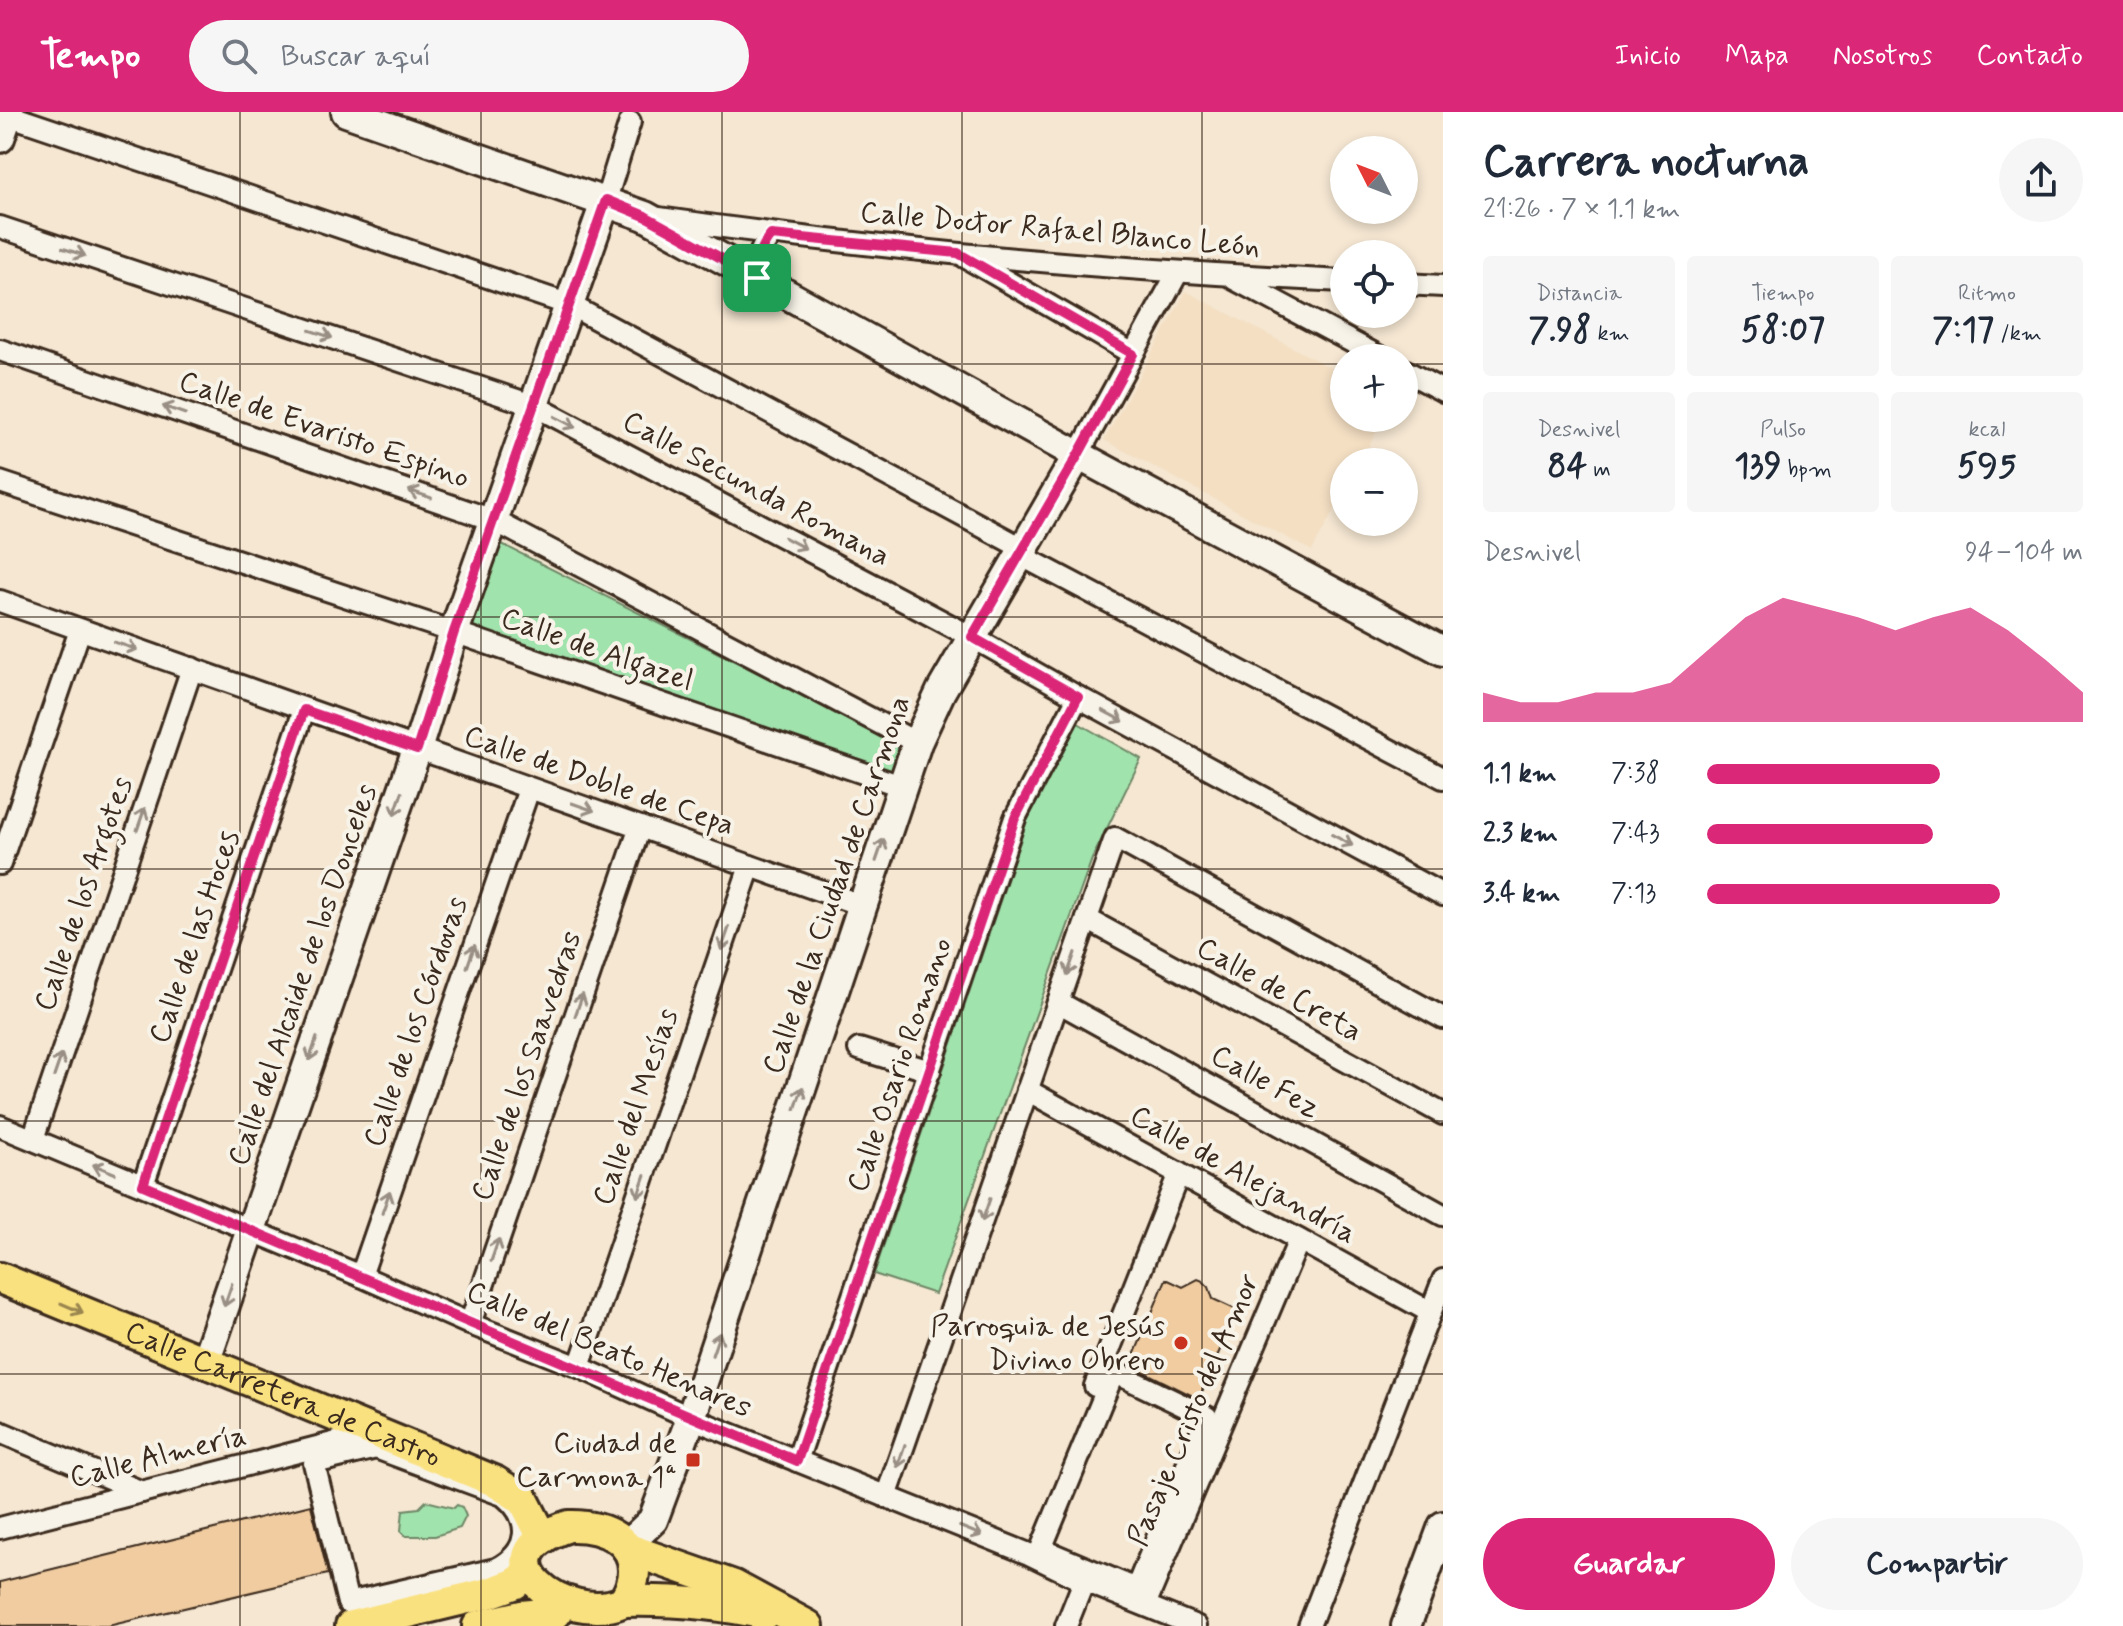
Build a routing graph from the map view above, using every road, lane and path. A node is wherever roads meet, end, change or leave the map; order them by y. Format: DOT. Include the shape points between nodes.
graph roads {
  1 [pos="346,112"];
  2 [pos="6,122"];
  3 [pos="630,122"];
  4 [pos="606,200"];
  5 [pos="645,216"];
  6 [pos="0,227"];
  7 [pos="771,235"];
  8 [pos="958,253"];
  9 [pos="1178,272"];
  10 [pos="1227,276"];
  11 [pos="757,278"];
  12 [pos="1330,280"];
  13 [pos="1418,285"];
  14 [pos="1443,286"];
  15 [pos="570,305"];
  16 [pos="1356,344"];
  17 [pos="0,350"];
  18 [pos="1133,354"];
  19 [pos="1418,378"];
  20 [pos="1443,391"];
  21 [pos="535,406"];
  22 [pos="1078,455"];
  23 [pos="0,482"];
  24 [pos="493,520"];
  25 [pos="1022,552"];
  26 [pos="0,601"];
  27 [pos="80,630"];
  28 [pos="454,632"];
  29 [pos="972,637"];
  30 [pos="1443,651"];
  31 [pos="192,668"];
  32 [pos="1078,697"];
  33 [pos="304,710"];
  34 [pos="917,743"];
  35 [pos="417,749"];
  36 [pos="1443,778"];
  37 [pos="901,786"];
  38 [pos="529,789"];
  39 [pos="640,827"];
  40 [pos="0,864"];
  41 [pos="750,866"];
  42 [pos="1443,895"];
  43 [pos="861,905"];
  44 [pos="1087,919"];
  45 [pos="1058,1002"];
  46 [pos="1443,1018"];
  47 [pos="859,1049"];
  48 [pos="930,1071"];
  49 [pos="1027,1090"];
  50 [pos="1443,1114"];
  51 [pos="0,1126"];
  52 [pos="33,1139"];
  53 [pos="1179,1173"];
  54 [pos="143,1185"];
  55 [pos="1443,1215"];
  56 [pos="251,1230"];
  57 [pos="1299,1240"];
  58 [pos="361,1276"];
  59 [pos="0,1278"];
  60 [pos="1443,1280"];
  61 [pos="1430,1312"];
  62 [pos="470,1324"];
  63 [pos="205,1363"];
  64 [pos="579,1367"];
  65 [pos="1207,1417"];
  66 [pos="691,1418"];
  67 [pos="0,1432"];
  68 [pos="378,1432"];
  69 [pos="797,1461"];
  70 [pos="142,1492"];
  71 [pos="886,1497"];
  72 [pos="1443,1526"];
  73 [pos="0,1528"];
  74 [pos="543,1538"];
  75 [pos="627,1547"];
  76 [pos="1029,1554"];
  77 [pos="526,1576"];
  78 [pos="1084,1581"];
  79 [pos="623,1601"];
  80 [pos="1145,1605"];
  81 [pos="556,1613"];
  82 [pos="349,1614"];
  83 [pos="802,1624"];
  84 [pos="478,1626"];
  85 [pos="1066,1626"];
  86 [pos="1196,1626"];
  87 [pos="1309,1626"];
  88 [pos="1406,1626"];
  1 -- 4 [label="street"];
  2 -- 15 [label="street"];
  3 -- 4 [label="street"];
  4 -- 5 [label="street"];
  4 -- 15 [label="street, Calle del Alcaide de los Donceles"];
  5 -- 7 [label="street, Calle Doctor Rafael Blanco León"];
  5 -- 11 [label="street"];
  6 -- 21 [label="street, Calle Secunda Romana, one-way"];
  7 -- 8 [label="street, Calle Doctor Rafael Blanco León"];
  7 -- 11 [label="street" via="763,244"];
  8 -- 9 [label="street, Calle Doctor Rafael Blanco León"];
  8 -- 18 [label="street"];
  9 -- 10 [label="street, Calle Doctor Rafael Blanco León"];
  9 -- 18 [label="street, Calle de la Ciudad de Carmona"];
  10 -- 12 [label="street, Calle Doctor Rafael Blanco León"];
  10 -- 16 [label="street"];
  11 -- 22 [label="street"];
  13 -- 14 [label="street"];
  15 -- 21 [label="street, Calle del Alcaide de los Donceles"];
  15 -- 25 [label="street"];
  24 -- 17 [label="street, Calle de Evaristo Espino, one-way"];
  18 -- 22 [label="street, Calle de la Ciudad de Carmona"];
  19 -- 20 [label="street"];
  21 -- 24 [label="street, Calle del Alcaide de los Donceles"];
  21 -- 29 [label="street, Calle Secunda Romana, one-way"];
  22 -- 25 [label="street, Calle de la Ciudad de Carmona"];
  22 -- 30 [label="street"];
  23 -- 28 [label="street, Calle de Algazel"];
  24 -- 28 [label="street, Calle del Alcaide de los Donceles"];
  24 -- 34 [label="street, Calle de Evaristo Espino"];
  25 -- 29 [label="street, Calle de la Ciudad de Carmona"];
  25 -- 36 [label="street"];
  26 -- 27 [label="street, Calle de Doble de Cepa"];
  27 -- 31 [label="street, Calle de Doble de Cepa, one-way"];
  27 -- 40 [label="street"];
  28 -- 35 [label="street, Calle del Alcaide de los Donceles"];
  28 -- 37 [label="street, Calle de Algazel"];
  29 -- 32 [label="street, Calle Secunda Romana"];
  29 -- 34 [label="street, Calle de la Ciudad de Carmona"];
  31 -- 33 [label="street, Calle de Doble de Cepa"];
  52 -- 31 [label="street, Calle de los Argotes, one-way"];
  32 -- 42 [label="street, Calle Secunda Romana, one-way"];
  32 -- 48 [label="street, Calle Osario Romano" via="1015,818"];
  33 -- 35 [label="street, Calle de Doble de Cepa"];
  33 -- 54 [label="street, Calle de las Hoces"];
  34 -- 37 [label="street, Calle de la Ciudad de Carmona"];
  35 -- 38 [label="street, Calle de Doble de Cepa"];
  35 -- 56 [label="street, Calle del Alcaide de los Donceles, one-way"];
  43 -- 37 [label="street, Calle de la Ciudad de Carmona, one-way"];
  38 -- 39 [label="street, Calle de Doble de Cepa, one-way"];
  58 -- 38 [label="street, Calle de los Córdovas, one-way"];
  39 -- 41 [label="street, Calle de Doble de Cepa"];
  62 -- 39 [label="street, Calle de los Saavedras, one-way"];
  41 -- 43 [label="street, Calle de Doble de Cepa"];
  41 -- 64 [label="street, Calle del Mesías, one-way"];
  66 -- 43 [label="street, Calle de la Ciudad de Carmona, one-way"];
  44 -- 45 [label="street, one-way"];
  44 -- 46 [label="street" via="1115,838"];
  44 -- 50 [label="street, Calle de Creta"];
  45 -- 49 [label="street"];
  45 -- 55 [label="street, Calle Fez"];
  47 -- 48 [label="street"];
  48 -- 69 [label="street, Calle Osario Romano"];
  49 -- 53 [label="street, Calle de Alejandría"];
  49 -- 71 [label="street, one-way"];
  51 -- 52 [label="street, Calle del Beato Henares"];
  54 -- 52 [label="street, Calle del Beato Henares, one-way"];
  53 -- 57 [label="street, Calle de Alejandría"];
  53 -- 76 [label="street"];
  54 -- 56 [label="street, Calle del Beato Henares"];
  56 -- 58 [label="street, Calle del Beato Henares"];
  56 -- 63 [label="street, Calle del Alcaide de los Donceles, one-way"];
  57 -- 61 [label="street, Calle de Alejandría"];
  57 -- 80 [label="street, Pasaje Cristo del Amor"];
  58 -- 62 [label="street, Calle del Beato Henares"];
  59 -- 63 [label="main road, Calle Carretera de Castro, one-way"];
  60 -- 61 [label="street"];
  61 -- 87 [label="street"];
  62 -- 64 [label="street, Calle del Beato Henares"];
  63 -- 68 [label="main road, Calle Carretera de Castro"];
  64 -- 66 [label="street, Calle del Beato Henares"];
  65 -- 65 [label="street" via="1114,1372 1041,1549 1136,1589"];
  66 -- 69 [label="street, Calle del Beato Henares"];
  66 -- 75 [label="street, Calle de la Ciudad de Carmona" via="653,1520"];
  67 -- 70 [label="street"];
  68 -- 70 [label="street, Calle Almería"];
  68 -- 74 [label="main road, Calle Carretera de Castro" via="494,1481 523,1499"];
  69 -- 71 [label="street, Calle del Beato Henares"];
  70 -- 73 [label="street, Calle Almería"];
  71 -- 76 [label="street, Calle del Beato Henares, one-way"];
  72 -- 88 [label="street"];
  74 -- 75 [label="main road" via="569,1526 583,1526 615,1536"];
  74 -- 77 [label="main road" via="532,1549"];
  75 -- 79 [label="main road" via="635,1571"];
  75 -- 83 [label="main road" via="734,1586"];
  76 -- 78 [label="street, Calle del Beato Henares"];
  77 -- 81 [label="main road" via="536,1595"];
  77 -- 82 [label="main road" via="489,1593"];
  78 -- 80 [label="street, Calle del Beato Henares"];
  78 -- 85 [label="street"];
  79 -- 81 [label="main road" via="583,1619"];
  79 -- 83 [label="main road" via="716,1604"];
  80 -- 86 [label="street, Calle del Beato Henares"];
  81 -- 84 [label="main road"];
  82 -- 82 [label="street" via="314,1463 376,1448 513,1503 525,1533 510,1562"];
}
